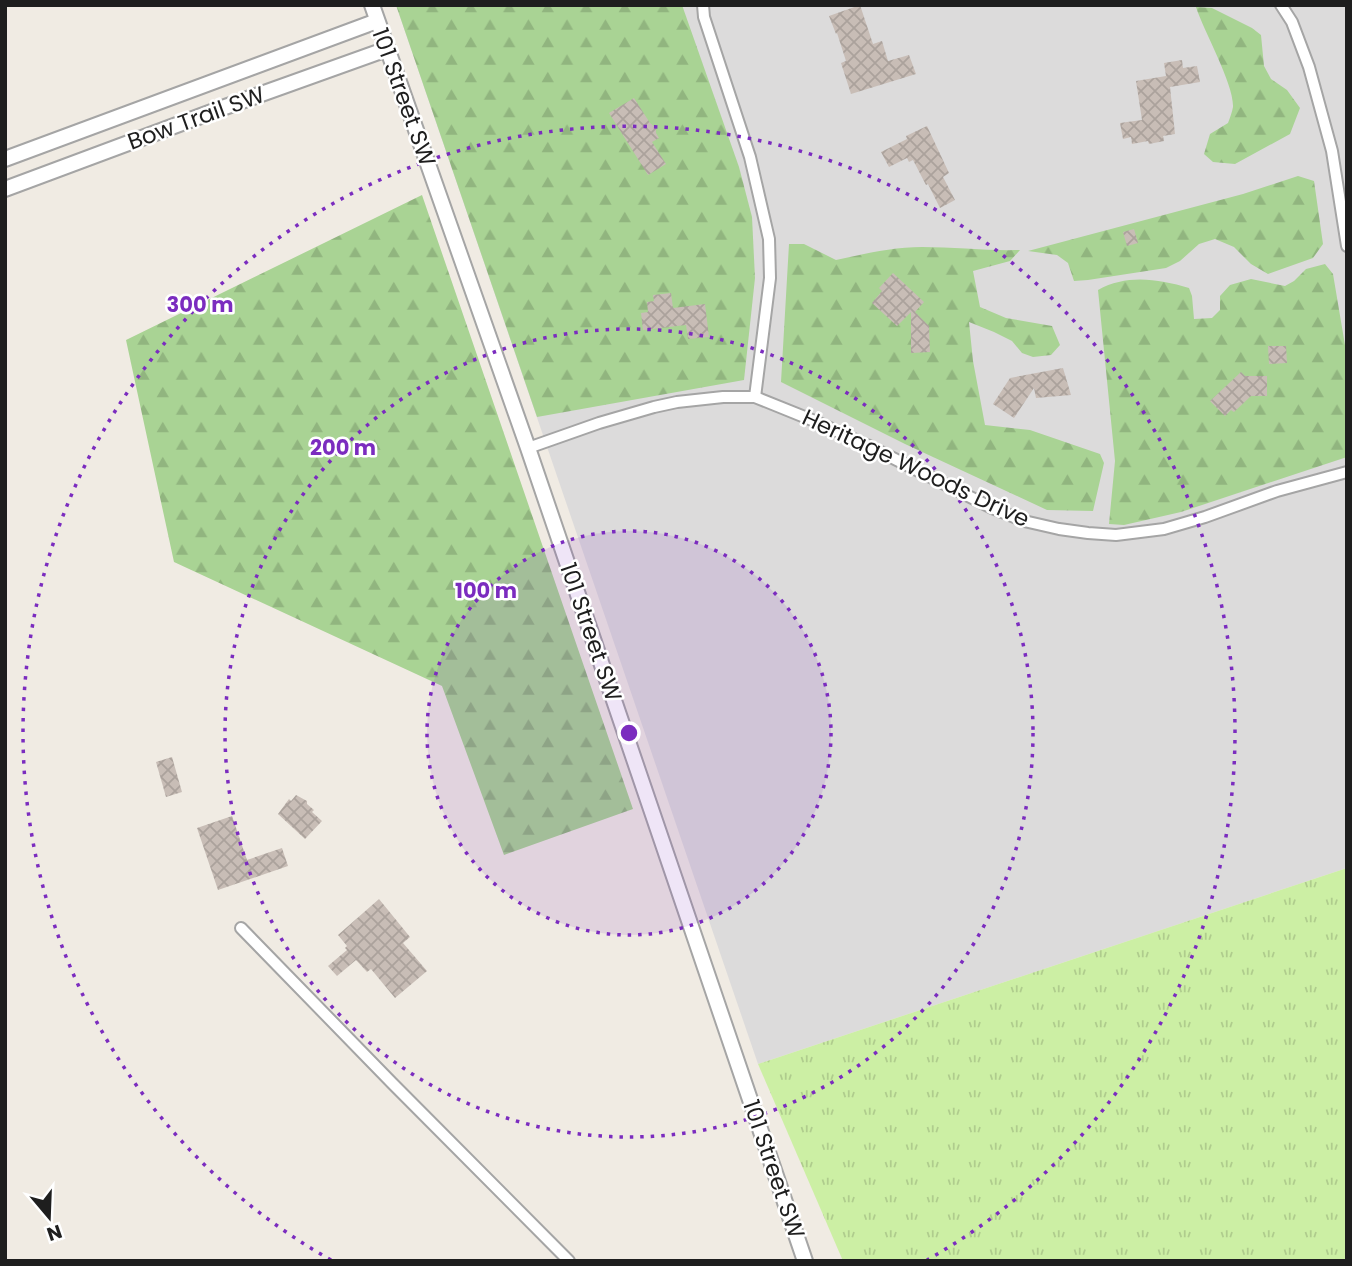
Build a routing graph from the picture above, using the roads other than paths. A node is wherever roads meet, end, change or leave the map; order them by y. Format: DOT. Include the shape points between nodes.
graph roads {
  1 [pos="372,5"];
  2 [pos="703,5"];
  3 [pos="1282,5"];
  4 [pos="377,21"];
  5 [pos="387,49"];
  6 [pos="5,159"];
  7 [pos="5,189"];
  8 [pos="1347,246"];
  9 [pos="755,397"];
  10 [pos="528,448"];
  11 [pos="1347,472"];
  12 [pos="241,928"];
  13 [pos="569,1261"];
  14 [pos="805,1261"];
  1 -- 4 [label="street, 101 Street SW"];
  2 -- 9 [label="street" via="750,157 769,239 770,278"];
  3 -- 8 [label="street" via="1309,67 1332,151"];
  4 -- 5 [label="street, 101 Street SW"];
  4 -- 6 [label="street, Bow Trail SW"];
  5 -- 7 [label="street, Bow Trail SW"];
  5 -- 10 [label="street, 101 Street SW"];
  9 -- 10 [label="street, Heritage Woods Drive" via="699,399 654,407"];
  9 -- 11 [label="street, Heritage Woods Drive" via="1024,521 1088,533 1164,529"];
  10 -- 14 [label="street, 101 Street SW"];
  12 -- 13 [label="street"];
}
